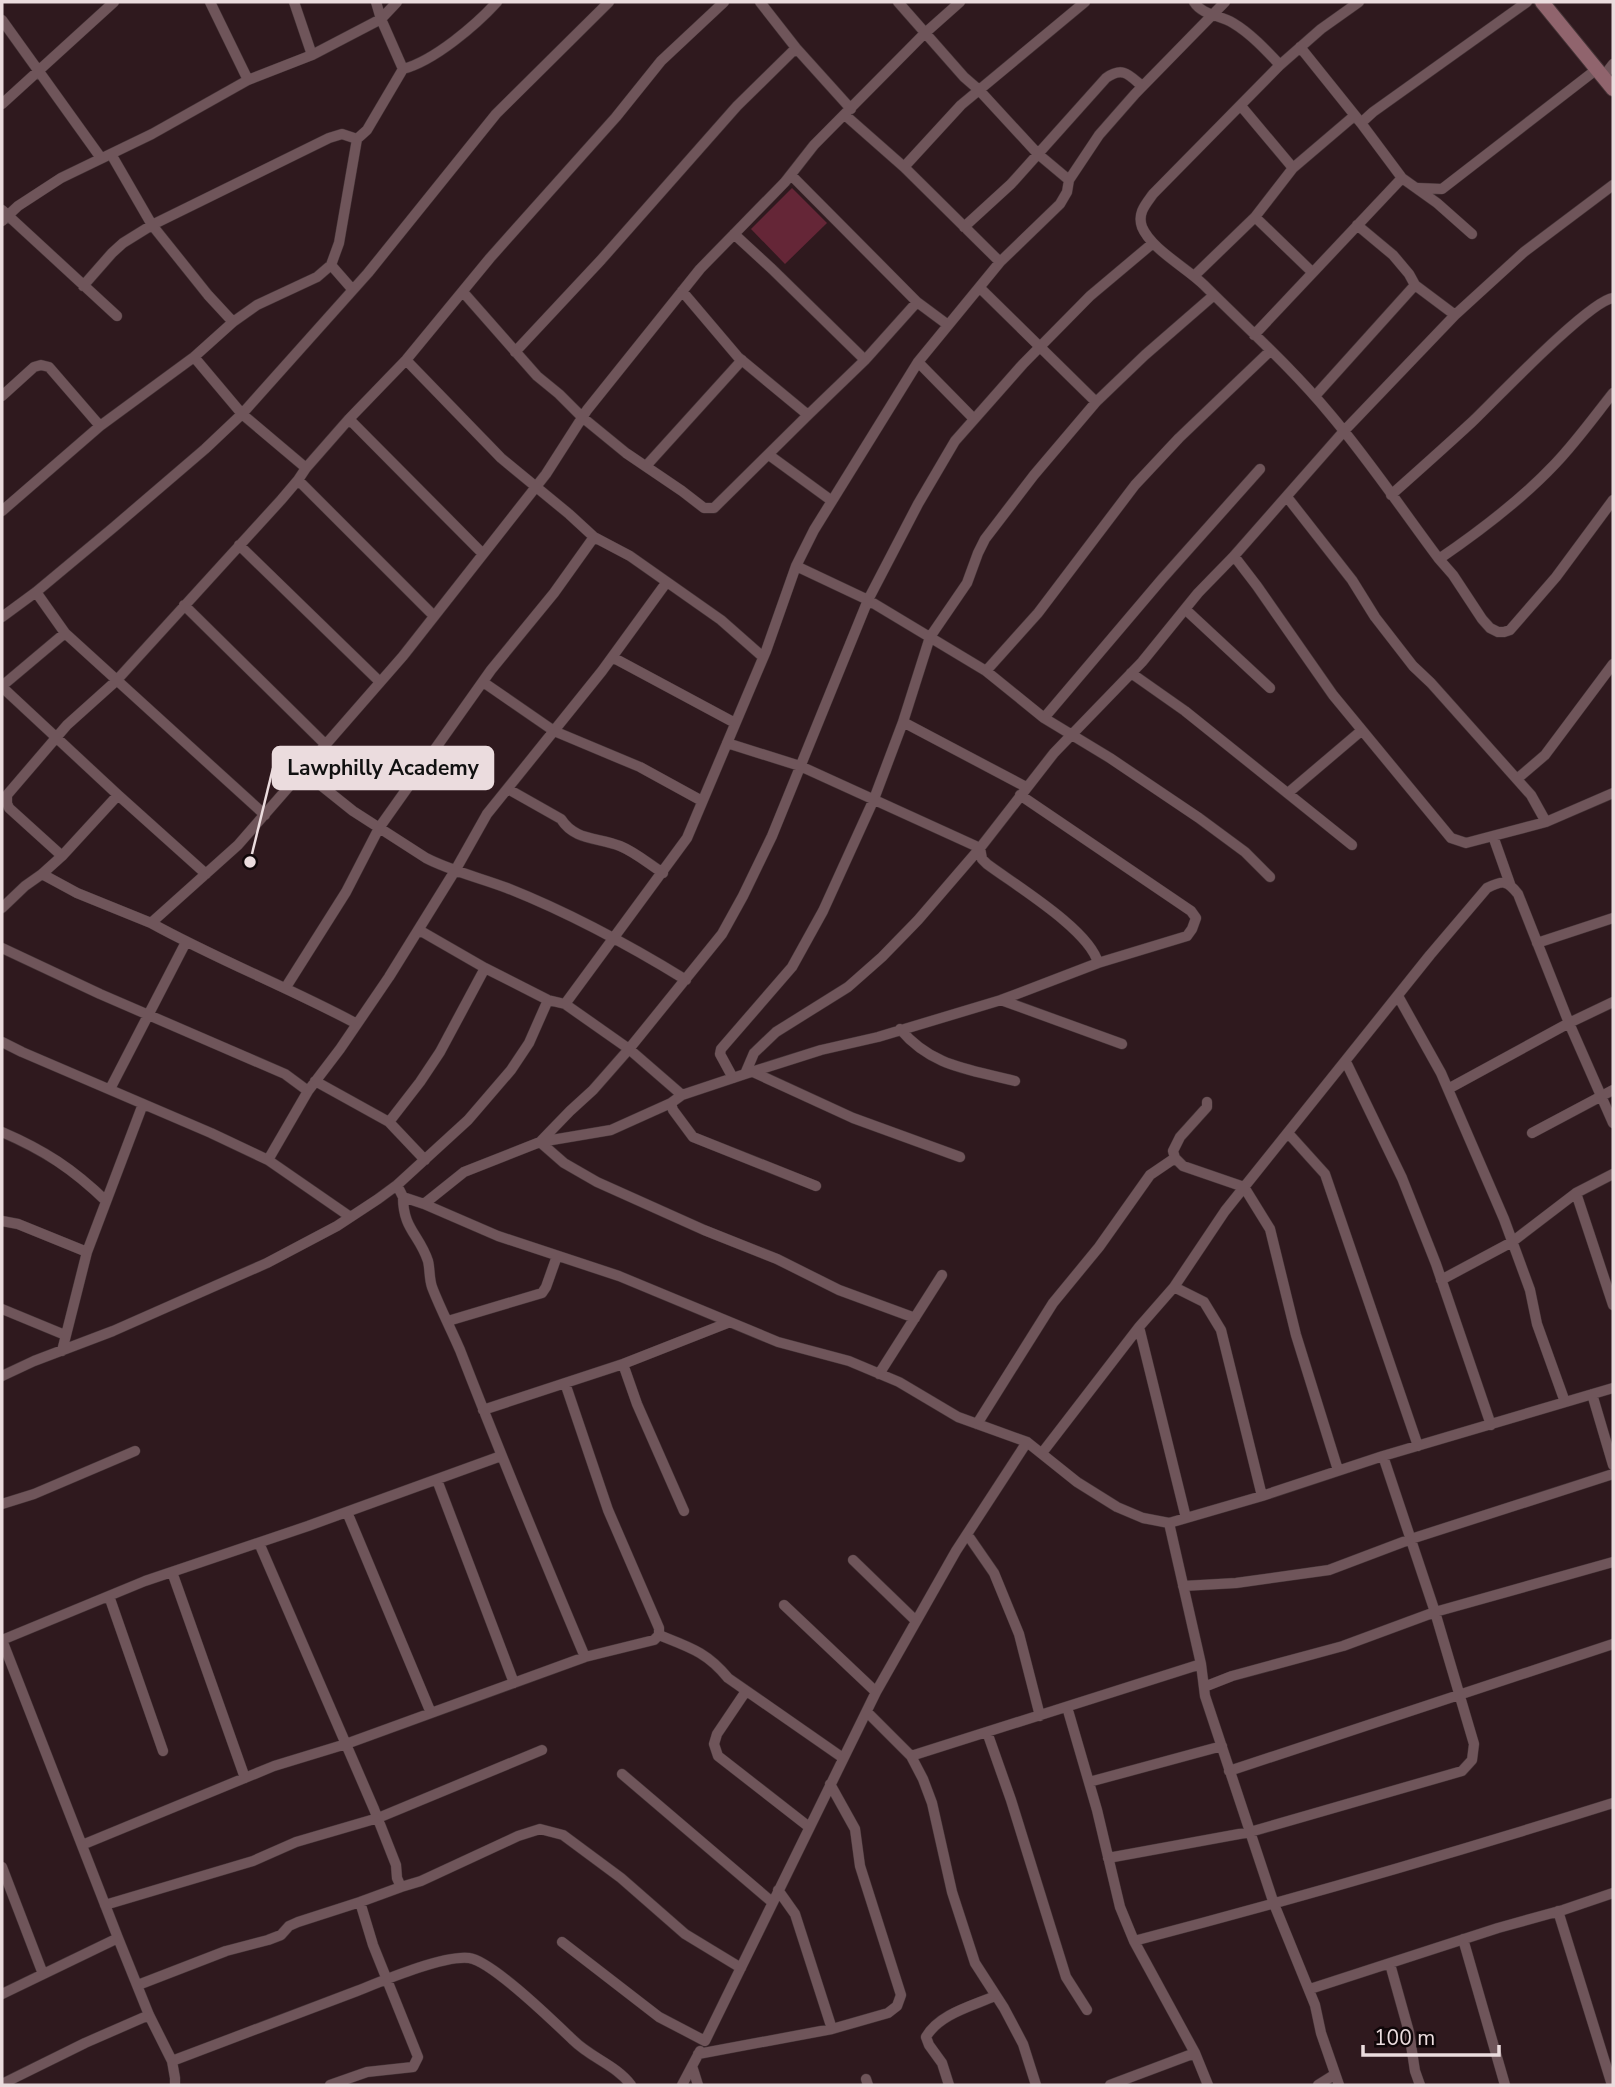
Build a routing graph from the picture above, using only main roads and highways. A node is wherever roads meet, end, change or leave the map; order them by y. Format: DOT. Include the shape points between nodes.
graph roads {
  1 [pos="1546,4"];
  2 [pos="1613,89"];
  1 -- 2 [label="main road"];
}
